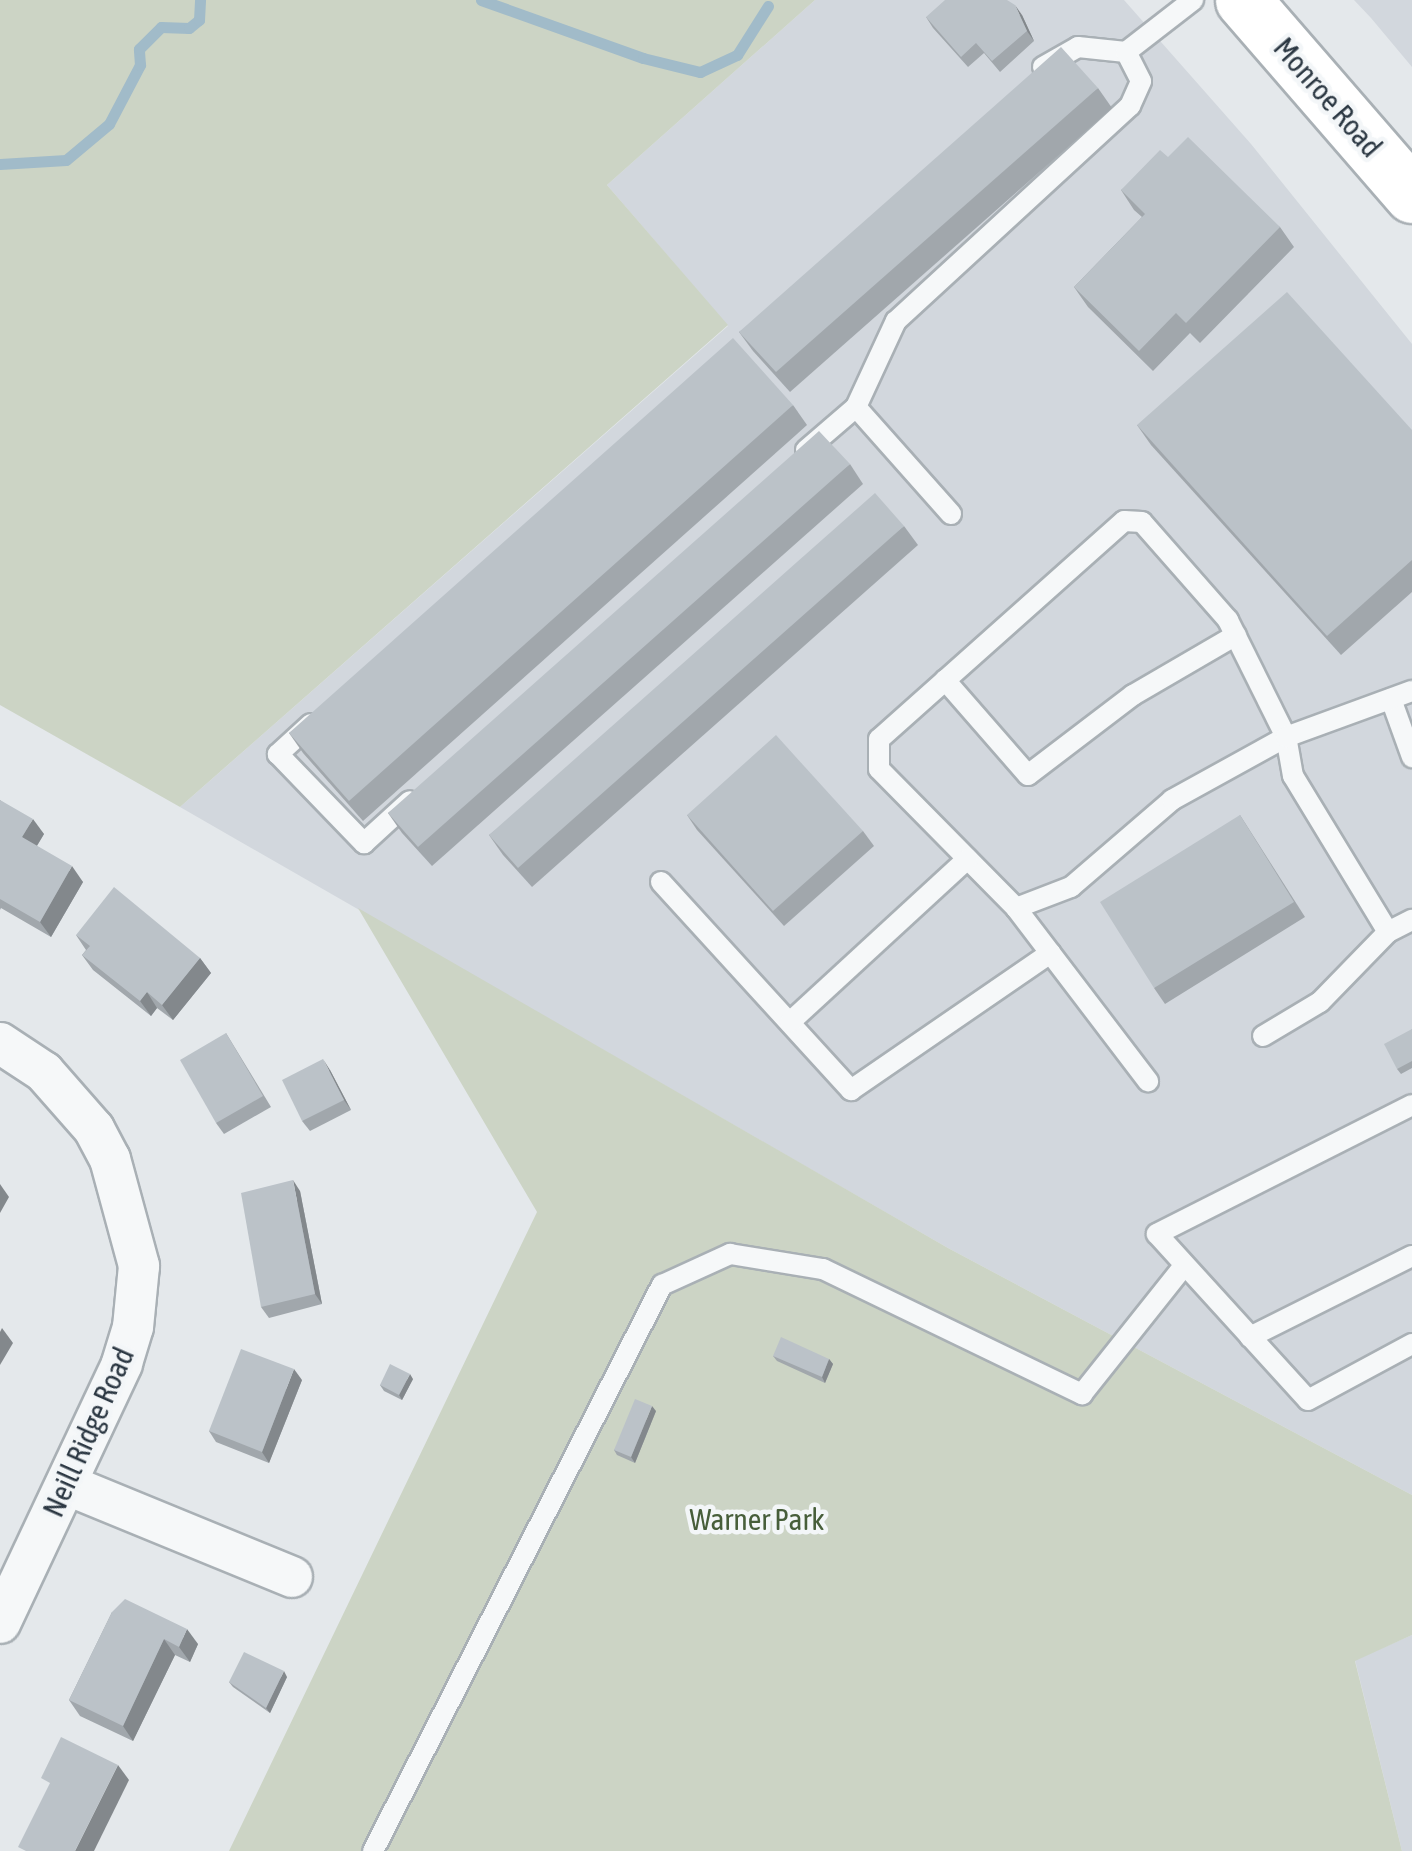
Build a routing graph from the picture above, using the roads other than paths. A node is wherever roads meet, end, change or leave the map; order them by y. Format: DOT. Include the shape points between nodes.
graph roads {
  1 [pos="1194,0"];
  2 [pos="1242,0"];
  3 [pos="1126,52"];
  4 [pos="1032,77"];
  5 [pos="1412,195"];
  6 [pos="856,407"];
  7 [pos="797,458"];
  8 [pos="951,514"];
  9 [pos="1236,635"];
  10 [pos="946,680"];
  11 [pos="1402,695"];
  12 [pos="322,714"];
  13 [pos="1286,737"];
  14 [pos="1412,757"];
  15 [pos="420,792"];
  16 [pos="968,859"];
  17 [pos="661,882"];
  18 [pos="1016,908"];
  19 [pos="1412,920"];
  20 [pos="1388,932"];
  21 [pos="1050,953"];
  22 [pos="790,1022"];
  23 [pos="1263,1036"];
  24 [pos="0,1043"];
  25 [pos="1148,1081"];
  26 [pos="1412,1105"];
  27 [pos="1412,1256"];
  28 [pos="1182,1267"];
  29 [pos="1250,1338"];
  30 [pos="1412,1344"];
  31 [pos="68,1485"];
  32 [pos="292,1577"];
  33 [pos="0,1622"];
  34 [pos="373,1851"];
  1 -- 3 [label="lane"];
  2 -- 5 [label="main road, Monroe Road"];
  3 -- 4 [label="lane" via="1078,47"];
  3 -- 6 [label="lane" via="1141,81 1130,106 896,321"];
  6 -- 7 [label="lane"];
  6 -- 8 [label="lane"];
  9 -- 10 [label="lane" via="1133,696 1028,775"];
  9 -- 10 [label="lane" via="1142,522 1124,521"];
  9 -- 13 [label="lane"];
  10 -- 16 [label="lane" via="879,739 879,769"];
  11 -- 13 [label="lane"];
  11 -- 14 [label="lane"];
  12 -- 15 [label="lane" via="278,754 364,844"];
  13 -- 18 [label="lane" via="1172,800 1071,887"];
  13 -- 20 [label="lane" via="1293,776"];
  16 -- 18 [label="lane"];
  16 -- 22 [label="lane"];
  17 -- 22 [label="lane"];
  18 -- 21 [label="lane"];
  19 -- 20 [label="lane"];
  20 -- 23 [label="lane" via="1320,1002"];
  21 -- 22 [label="lane" via="851,1090"];
  21 -- 25 [label="lane"];
  24 -- 31 [label="street, Neill Ridge Road" via="44,1072 94,1129 135,1243 133,1326"];
  26 -- 28 [label="lane" via="1157,1234"];
  27 -- 29 [label="lane"];
  28 -- 29 [label="lane"];
  28 -- 34 [label="lane" via="1082,1394 823,1270 730,1254 662,1285"];
  29 -- 30 [label="lane" via="1308,1400"];
  31 -- 32 [label="street"];
  31 -- 33 [label="street, Neill Ridge Road"];
}
